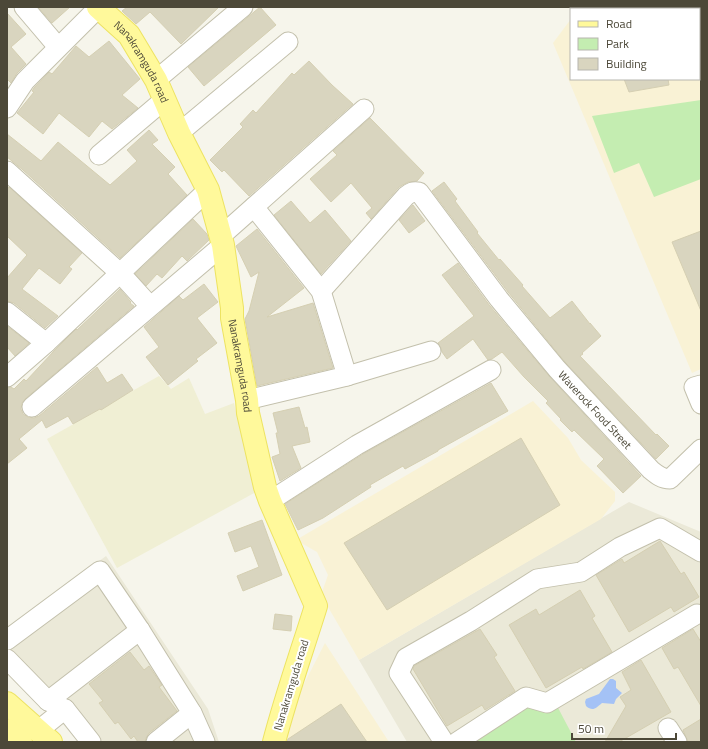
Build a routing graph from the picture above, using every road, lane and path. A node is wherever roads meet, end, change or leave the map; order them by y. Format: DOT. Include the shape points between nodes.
graph roads {
  1 [pos="24,7"];
  2 [pos="98,7"];
  3 [pos="243,7"];
  4 [pos="288,42"];
  5 [pos="58,47"];
  6 [pos="156,80"];
  7 [pos="10,94"];
  8 [pos="164,100"];
  9 [pos="364,109"];
  10 [pos="179,133"];
  11 [pos="99,155"];
  12 [pos="7,171"];
  13 [pos="208,190"];
  14 [pos="254,207"];
  15 [pos="222,240"];
  16 [pos="121,274"];
  17 [pos="321,290"];
  18 [pos="150,306"];
  19 [pos="8,315"];
  20 [pos="46,343"];
  21 [pos="431,352"];
  22 [pos="491,370"];
  23 [pos="346,376"];
  24 [pos="7,377"];
  25 [pos="247,400"];
  26 [pos="32,407"];
  27 [pos="701,449"];
  28 [pos="270,501"];
  29 [pos="701,552"];
  30 [pos="697,614"];
  31 [pos="140,630"];
  32 [pos="7,640"];
  33 [pos="7,659"];
  34 [pos="48,701"];
  35 [pos="7,702"];
  36 [pos="65,709"];
  37 [pos="192,713"];
  38 [pos="7,730"];
  39 [pos="45,736"];
  40 [pos="21,742"];
  41 [pos="90,742"];
  42 [pos="156,742"];
  43 [pos="205,742"];
  44 [pos="274,742"];
  45 [pos="444,742"];
  46 [pos="457,742"];
  1 -- 5 [label="street"];
  2 -- 5 [label="street"];
  2 -- 6 [label="main road, Nanakramguda road" via="129,35"];
  3 -- 6 [label="street"];
  4 -- 10 [label="street"];
  5 -- 7 [label="street"];
  6 -- 8 [label="main road, Nanakramguda road"];
  8 -- 10 [label="main road, Nanakramguda road"];
  8 -- 11 [label="street"];
  9 -- 14 [label="street"];
  10 -- 13 [label="main road, Nanakramguda road"];
  12 -- 16 [label="street"];
  13 -- 15 [label="main road, Nanakramguda road"];
  13 -- 16 [label="street"];
  14 -- 15 [label="street"];
  14 -- 17 [label="street"];
  15 -- 18 [label="street"];
  15 -- 25 [label="main road, Nanakramguda road" via="232,318"];
  16 -- 18 [label="street"];
  16 -- 20 [label="street"];
  17 -- 23 [label="street"];
  17 -- 27 [label="street, Waverock Food Street" via="406,196 410,192 419,192 499,299 557,369 658,476 670,478"];
  18 -- 26 [label="street"];
  19 -- 20 [label="street"];
  20 -- 24 [label="street"];
  21 -- 23 [label="street"];
  22 -- 28 [label="street" via="357,445"];
  23 -- 25 [label="street"];
  25 -- 28 [label="main road, Nanakramguda road"];
  28 -- 44 [label="main road, Nanakramguda road" via="316,606"];
  29 -- 45 [label="street" via="660,528 620,547 581,572 537,579 406,658 399,673"];
  30 -- 46 [label="street" via="548,703 526,697"];
  31 -- 32 [label="street" via="100,571"];
  31 -- 34 [label="street"];
  31 -- 37 [label="street"];
  33 -- 34 [label="street"];
  34 -- 36 [label="street"];
  35 -- 39 [label="main road"];
  36 -- 39 [label="street"];
  36 -- 41 [label="street"];
  37 -- 42 [label="street"];
  37 -- 43 [label="street"];
  38 -- 40 [label="main road"];
}
